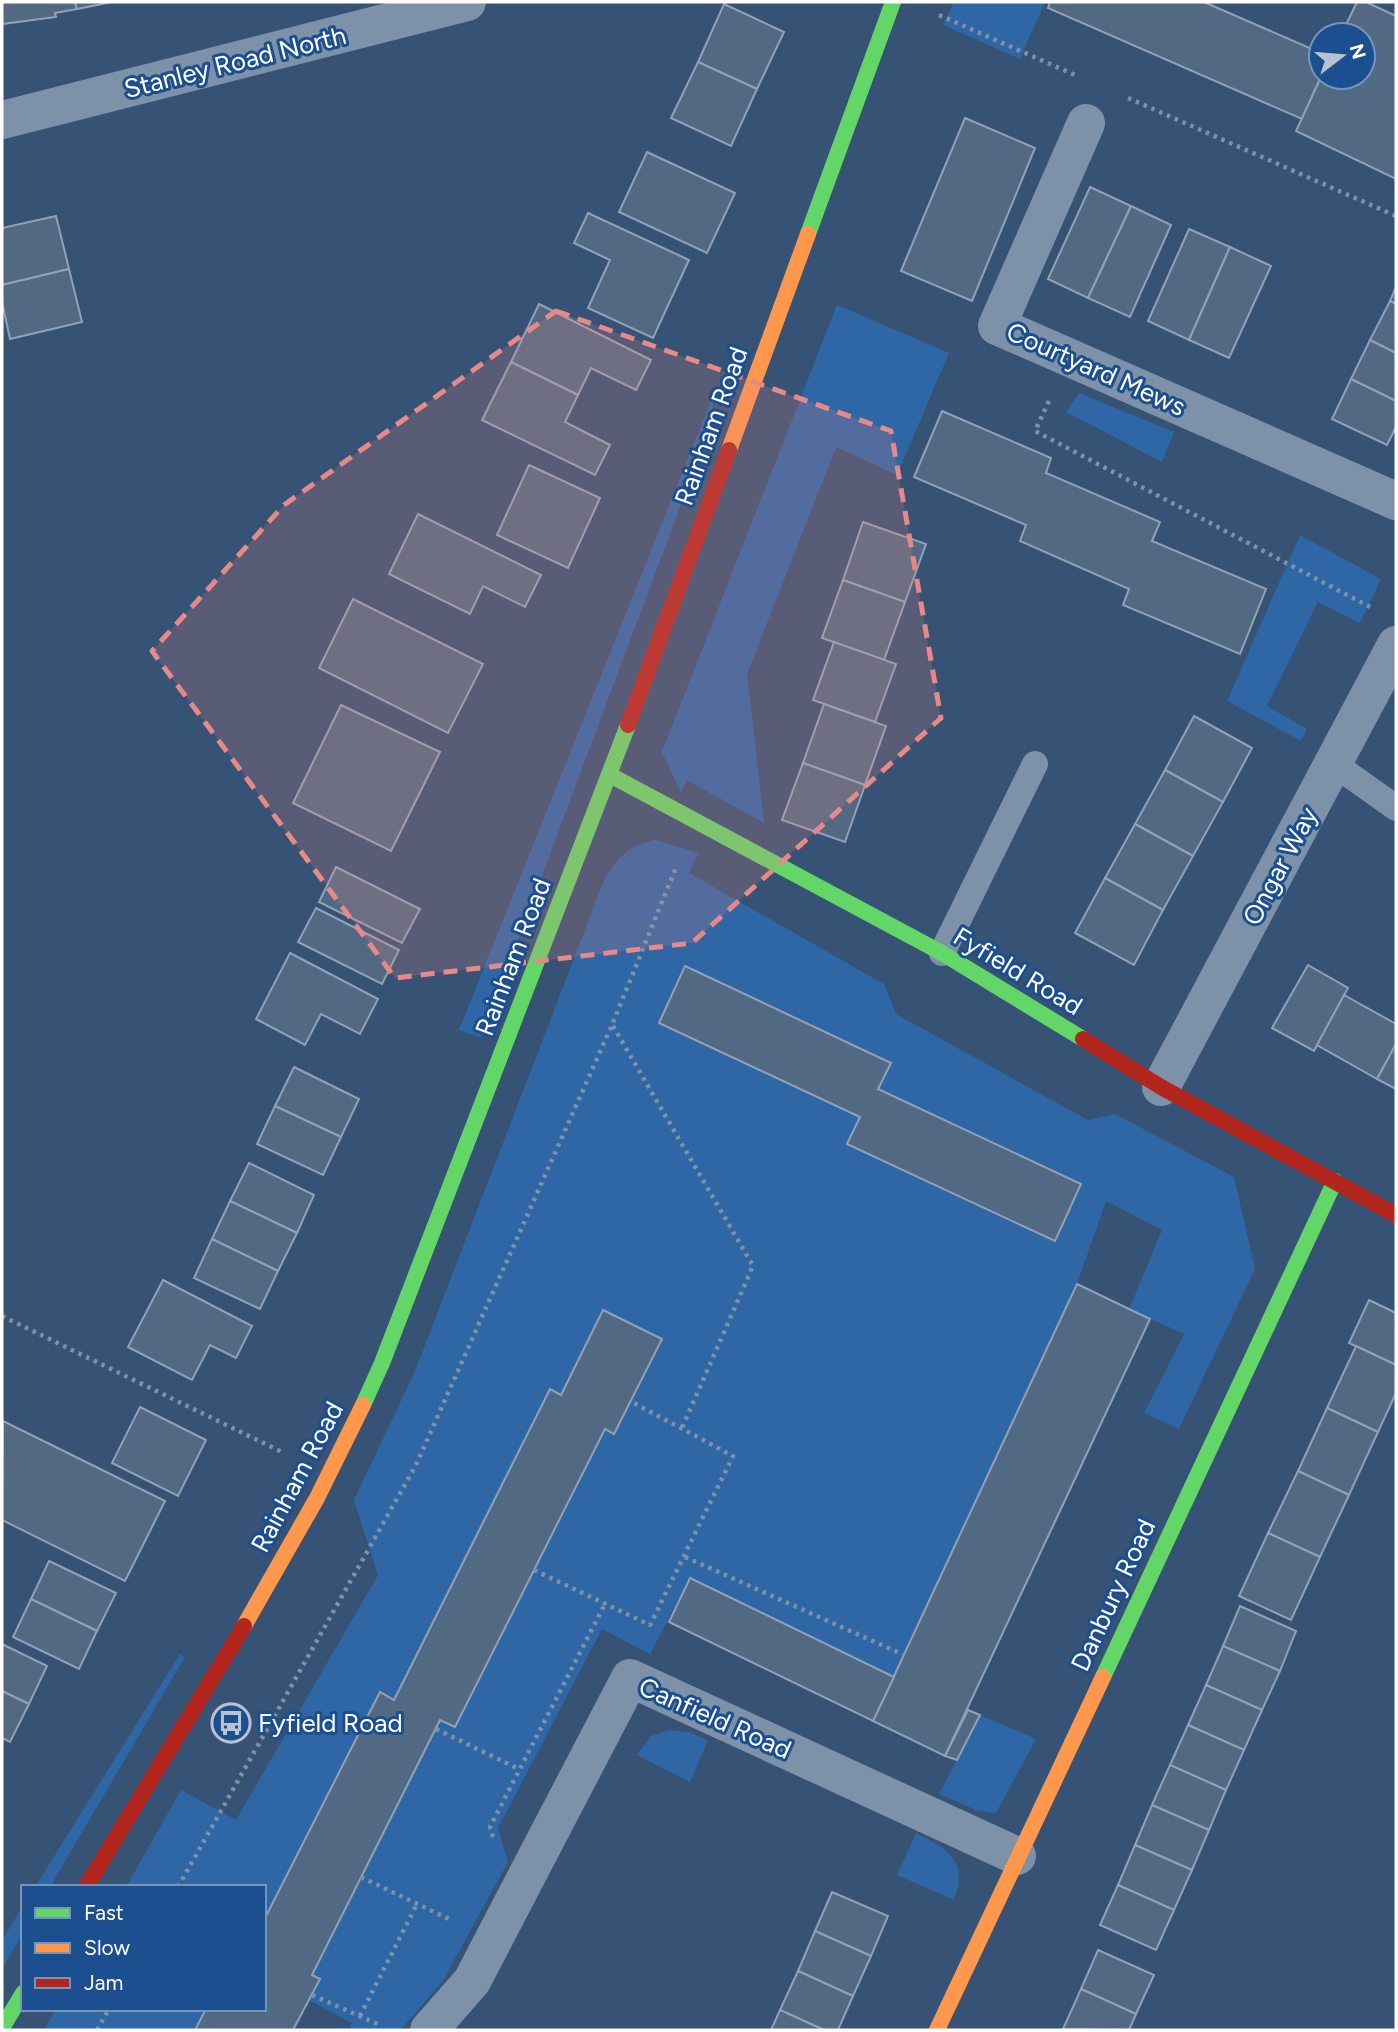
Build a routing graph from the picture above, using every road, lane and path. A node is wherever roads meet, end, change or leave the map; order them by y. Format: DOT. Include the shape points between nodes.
graph roads {
  1 [pos="467,2"];
  2 [pos="893,2"];
  3 [pos="935,13"];
  4 [pos="1076,75"];
  5 [pos="1115,92"];
  6 [pos="2,120"];
  7 [pos="1086,123"];
  8 [pos="1396,216"];
  9 [pos="1069,359"];
  10 [pos="1396,501"];
  11 [pos="1372,608"];
  12 [pos="1396,645"];
  13 [pos="1035,764"];
  14 [pos="1334,764"];
  15 [pos="610,775"];
  16 [pos="1396,807"];
  17 [pos="696,819"];
  18 [pos="942,953"];
  19 [pos="612,1025"];
  20 [pos="1161,1087"];
  21 [pos="1335,1181"];
  22 [pos="1396,1216"];
  23 [pos="2,1316"];
  24 [pos="630,1401"];
  25 [pos="682,1429"];
  26 [pos="327,1474"];
  27 [pos="685,1557"];
  28 [pos="534,1570"];
  29 [pos="605,1604"];
  30 [pos="904,1655"];
  31 [pos="436,1729"];
  32 [pos="519,1769"];
  33 [pos="494,1839"];
  34 [pos="1017,1856"];
  35 [pos="361,1877"];
  36 [pos="87,1885"];
  37 [pos="179,1885"];
  38 [pos="417,1905"];
  39 [pos="455,1921"];
  40 [pos="312,1994"];
  41 [pos="21,1996"];
  42 [pos="108,2011"];
  43 [pos="360,2016"];
  44 [pos="2,2028"];
  45 [pos="97,2030"];
  46 [pos="392,2030"];
  47 [pos="429,2030"];
  48 [pos="937,2030"];
  1 -- 6 [label="street, Stanley Road North"];
  2 -- 15 [label="main road, Rainham Road"];
  3 -- 4 [label="path"];
  5 -- 8 [label="path"];
  7 -- 9 [label="street, Courtyard Mews" via="997,326"];
  9 -- 10 [label="street, Courtyard Mews"];
  9 -- 11 [label="path" via="1035,431"];
  12 -- 14 [label="street, Ongar Way"];
  13 -- 18 [label="lane"];
  14 -- 16 [label="lane"];
  14 -- 20 [label="street, Ongar Way"];
  15 -- 17 [label="main road, Fyfield Road"];
  15 -- 26 [label="main road, Rainham Road" via="382,1363 360,1416"];
  17 -- 18 [label="main road, Fyfield Road"];
  17 -- 19 [label="path"];
  18 -- 20 [label="main road, Fyfield Road"];
  19 -- 25 [label="path" via="753,1266"];
  19 -- 37 [label="path" via="416,1465"];
  20 -- 21 [label="main road, Fyfield Road"];
  21 -- 22 [label="main road, Fyfield Road"];
  21 -- 34 [label="main road, Danbury Road"];
  23 -- 26 [label="path"];
  24 -- 25 [label="path"];
  25 -- 27 [label="path" via="733,1455"];
  26 -- 36 [label="main road, Rainham Road" via="274,1573"];
  27 -- 29 [label="path" via="650,1625"];
  27 -- 30 [label="path"];
  28 -- 29 [label="path"];
  29 -- 32 [label="path"];
  31 -- 32 [label="path"];
  32 -- 33 [label="path" via="490,1827"];
  34 -- 47 [label="street, Canfield Road" via="630,1678 472,1982"];
  34 -- 48 [label="main road, Danbury Road"];
  35 -- 38 [label="path"];
  38 -- 39 [label="path"];
  38 -- 43 [label="path"];
  40 -- 43 [label="path"];
  41 -- 44 [label="main road"];
  42 -- 45 [label="path"];
  43 -- 46 [label="path"];
}
